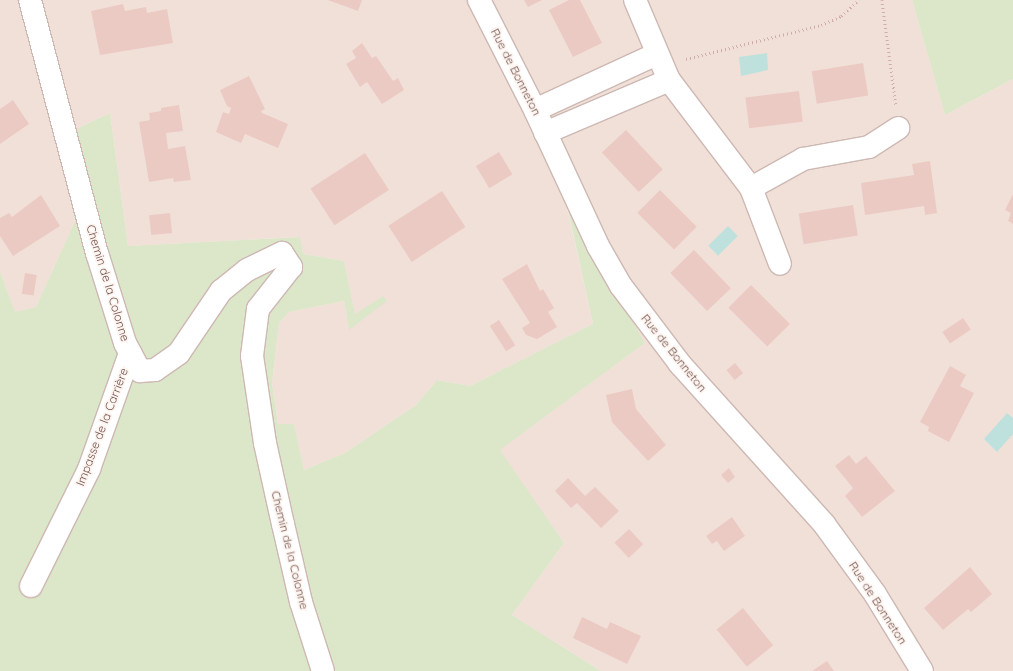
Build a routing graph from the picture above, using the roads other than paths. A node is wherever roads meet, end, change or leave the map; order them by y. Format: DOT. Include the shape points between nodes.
graph roads {
  1 [pos="30,0"];
  2 [pos="479,0"];
  3 [pos="635,0"];
  4 [pos="663,67"];
  5 [pos="535,110"];
  6 [pos="898,128"];
  7 [pos="546,133"];
  8 [pos="751,188"];
  9 [pos="780,264"];
  10 [pos="130,353"];
  11 [pos="30,586"];
  12 [pos="323,671"];
  13 [pos="922,671"];
  1 -- 10 [label="street, Chemin de la Colonne" via="98,253"];
  2 -- 5 [label="street, Rue de Bonneton"];
  3 -- 4 [label="street"];
  4 -- 5 [label="street"];
  4 -- 7 [label="street"];
  4 -- 8 [label="street"];
  5 -- 7 [label="street, Rue de Bonneton"];
  6 -- 8 [label="street" via="869,146 803,159"];
  7 -- 13 [label="street, Rue de Bonneton" via="598,246 621,286 680,364 824,524 875,594"];
  8 -- 9 [label="street"];
  10 -- 11 [label="street, Impasse de la Carrière" via="88,470"];
  10 -- 12 [label="street, Chemin de la Colonne" via="140,371 155,370 179,353 221,291 247,270 282,253 291,267 258,309 252,356 265,443 282,524"];
}
